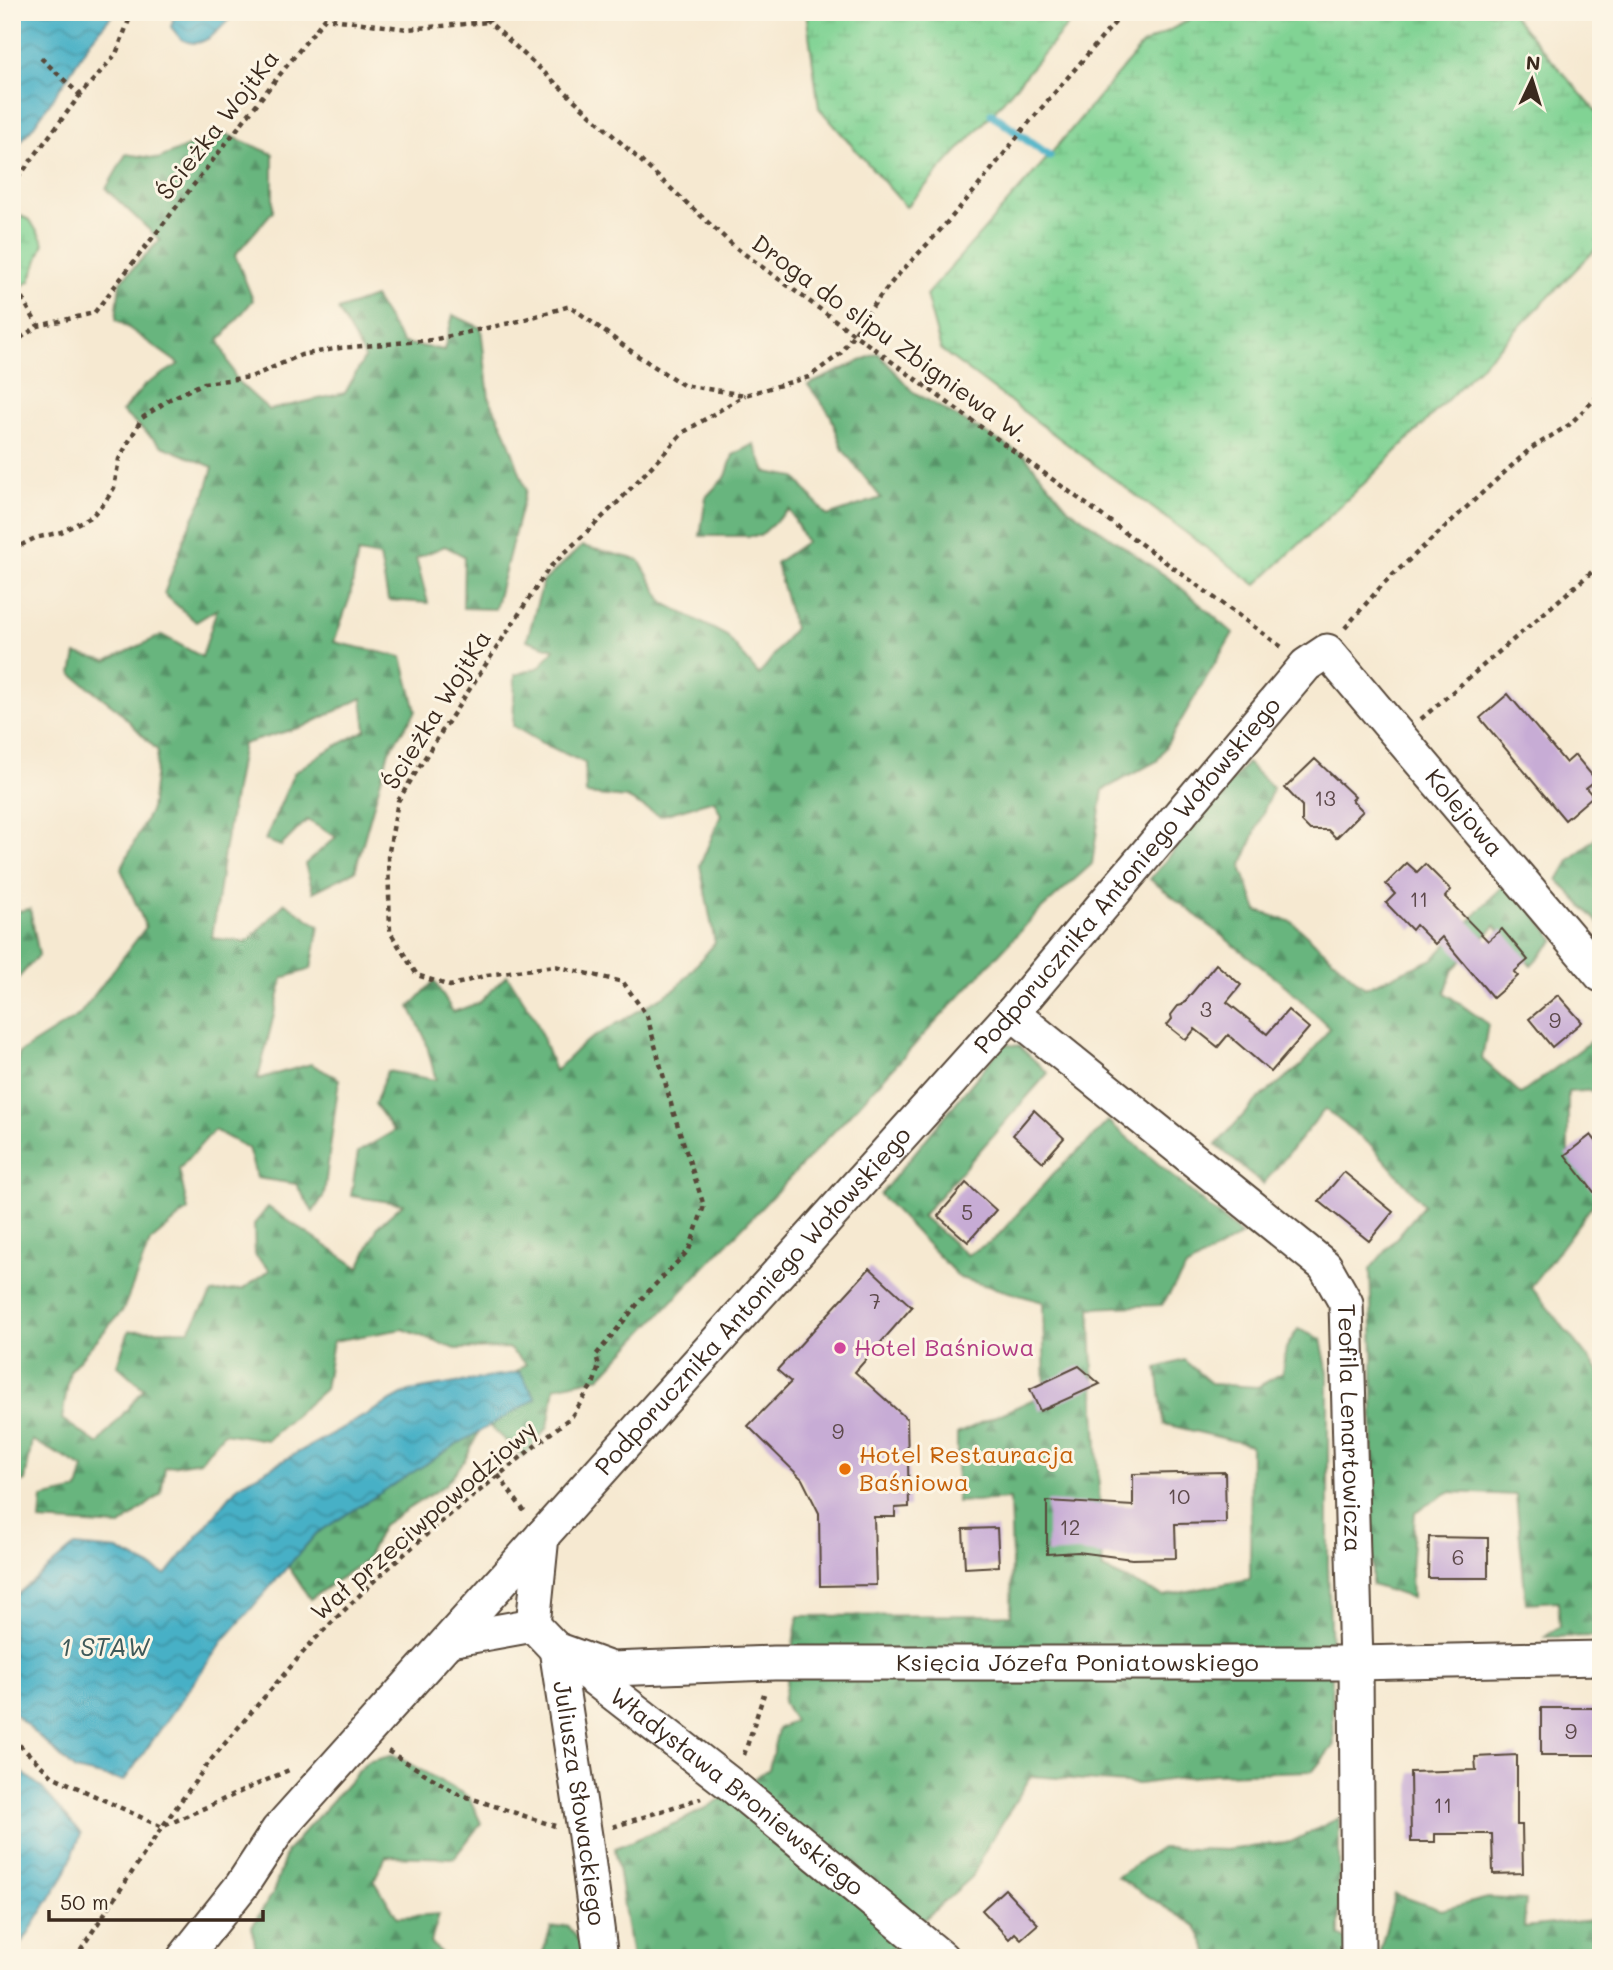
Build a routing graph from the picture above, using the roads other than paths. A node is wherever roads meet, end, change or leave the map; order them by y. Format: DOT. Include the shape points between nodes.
graph roads {
  1 [pos="1317,658"];
  2 [pos="1601,975"];
  3 [pos="1012,1013"];
  4 [pos="542,1536"];
  5 [pos="533,1625"];
  6 [pos="450,1640"];
  7 [pos="556,1649"];
  8 [pos="1601,1658"];
  9 [pos="1356,1663"];
  10 [pos="184,1958"];
  11 [pos="601,1958"];
  12 [pos="942,1958"];
  13 [pos="1357,1958"];
  1 -- 2 [label="street, Kolejowa" via="1399,737"];
  1 -- 3 [label="street, Podporucznika Antoniego Wołowskiego"];
  3 -- 4 [label="street, Podporucznika Antoniego Wołowskiego"];
  3 -- 9 [label="street, Teofila Lenartowicza" via="1325,1266 1346,1303"];
  4 -- 5 [label="street"];
  4 -- 6 [label="street, Podporucznika Antoniego Wołowskiego"];
  5 -- 6 [label="street"];
  5 -- 7 [label="street, Władysława Broniewskiego"];
  6 -- 10 [label="street, Podporucznika Antoniego Wołowskiego" via="278,1830 242,1885"];
  7 -- 9 [label="street, Księcia Józefa Poniatowskiego" via="611,1669 774,1663"];
  7 -- 11 [label="street, Juliusza Słowackiego"];
  7 -- 12 [label="street, Władysława Broniewskiego" via="734,1787"];
  8 -- 9 [label="street, Księcia Józefa Poniatowskiego"];
  9 -- 13 [label="street, Teofila Lenartowicza"];
}
